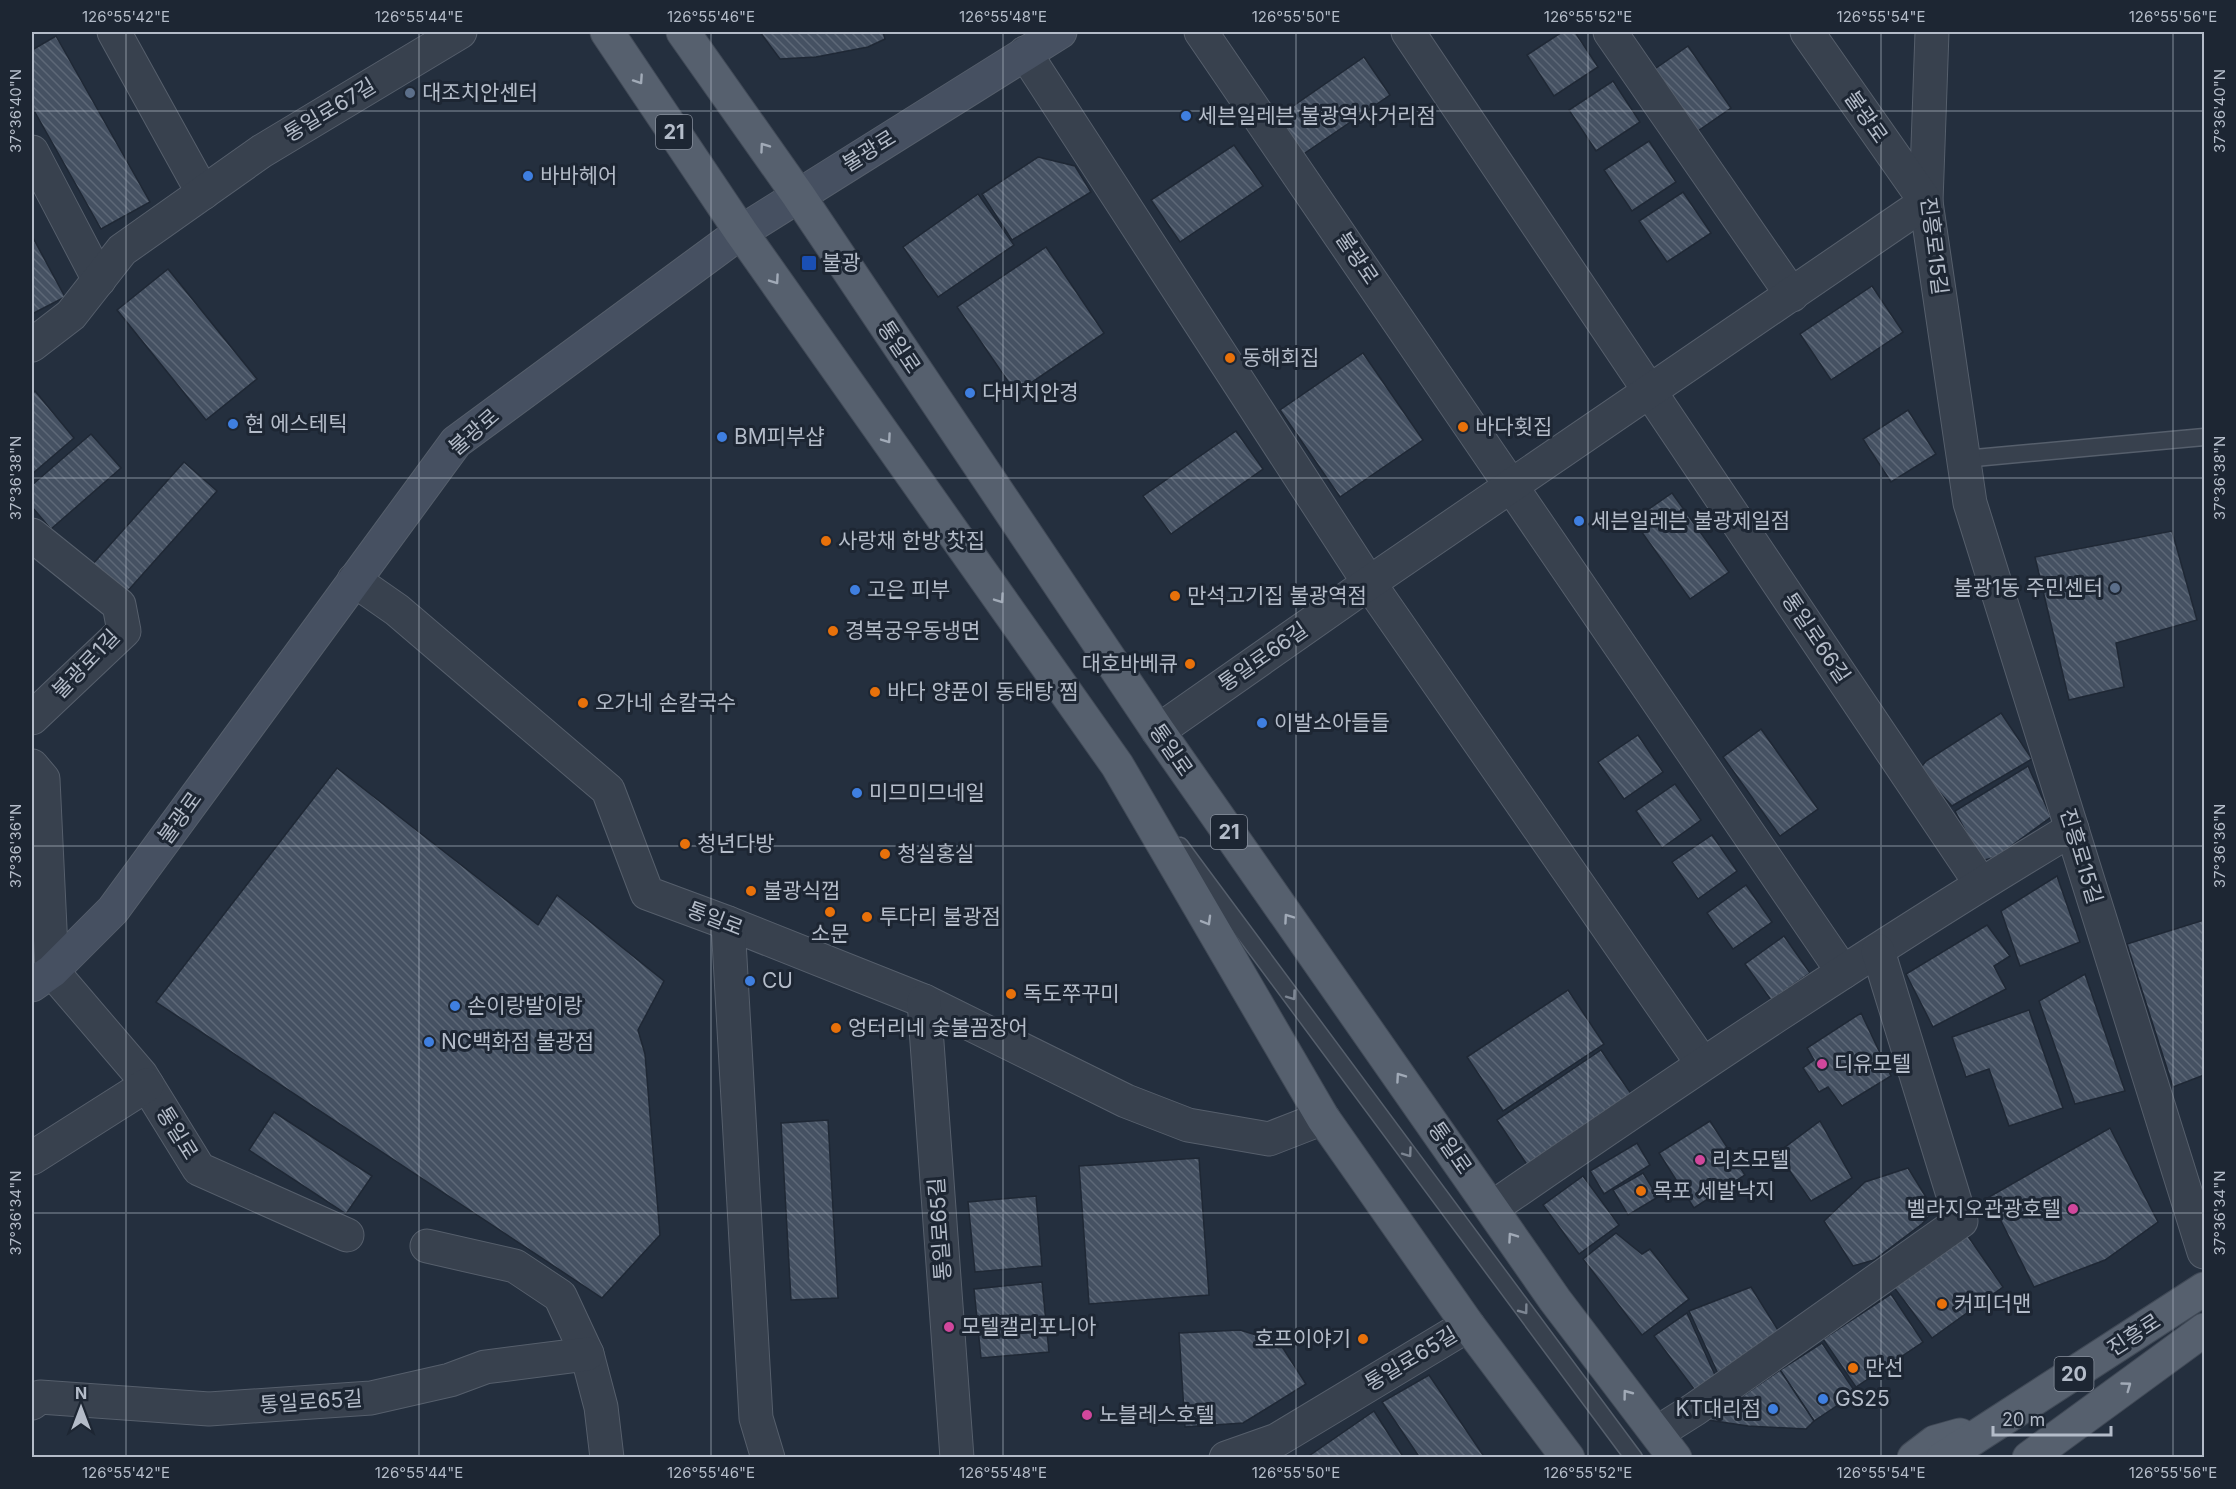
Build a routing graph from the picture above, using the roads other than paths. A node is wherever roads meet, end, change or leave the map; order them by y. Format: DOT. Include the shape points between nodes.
graph roads {
  1 [pos="114,32"];
  2 [pos="460,32"];
  3 [pos="607,32"];
  4 [pos="683,32"];
  5 [pos="1060,32"];
  6 [pos="1202,32"];
  7 [pos="1408,32"];
  8 [pos="1611,32"];
  9 [pos="1807,32"];
  10 [pos="1932,32"];
  11 [pos="1024,53"];
  12 [pos="32,152"];
  13 [pos="203,193"];
  14 [pos="798,195"];
  15 [pos="1926,202"];
  16 [pos="741,232"];
  17 [pos="99,280"];
  18 [pos="1792,295"];
  19 [pos="32,345"];
  20 [pos="1651,392"];
  21 [pos="2205,437"];
  22 [pos="1964,459"];
  23 [pos="1513,485"];
  24 [pos="32,535"];
  25 [pos="354,580"];
  26 [pos="1369,583"];
  27 [pos="32,718"];
  28 [pos="1158,731"];
  29 [pos="1117,765"];
  30 [pos="32,766"];
  31 [pos="2072,829"];
  32 [pos="1981,884"];
  33 [pos="728,923"];
  34 [pos="1878,951"];
  35 [pos="1843,972"];
  36 [pos="42,978"];
  37 [pos="924,1001"];
  38 [pos="1702,1063"];
  39 [pos="147,1085"];
  40 [pos="1323,1118"];
  41 [pos="32,1158"];
  42 [pos="1492,1208"];
  43 [pos="347,1235"];
  44 [pos="427,1246"];
  45 [pos="2205,1252"];
  46 [pos="2205,1289"];
  47 [pos="1468,1325"];
  48 [pos="2205,1330"];
  49 [pos="587,1354"];
  50 [pos="32,1403"];
  51 [pos="1999,1422"];
  52 [pos="1666,1445"];
  53 [pos="607,1458"];
  54 [pos="768,1458"];
  55 [pos="957,1458"];
  56 [pos="1226,1458"];
  57 [pos="1568,1458"];
  58 [pos="1634,1458"];
  59 [pos="1688,1458"];
  60 [pos="1914,1458"];
  61 [pos="1943,1458"];
  62 [pos="2029,1458"];
  1 -- 13 [label="street"];
  2 -- 13 [label="street, 통일로67길" via="262,151"];
  3 -- 16 [label="main road, 21, one-way"];
  14 -- 4 [label="main road, 통일로 / 21, one-way"];
  5 -- 11 [label="main road, 불광로"];
  6 -- 23 [label="street, 불광로"];
  7 -- 20 [label="street"];
  8 -- 18 [label="street"];
  9 -- 15 [label="street, 불광로"];
  10 -- 15 [label="street, 진흥로15길"];
  11 -- 14 [label="main road, 불광로"];
  11 -- 26 [label="street"];
  12 -- 17 [label="street"];
  13 -- 17 [label="street, 통일로67길" via="122,250"];
  14 -- 16 [label="main road, 불광로"];
  14 -- 28 [label="main road, 통일로 / 21"];
  15 -- 18 [label="street, 통일로66길"];
  15 -- 22 [label="street, 진흥로15길"];
  16 -- 25 [label="main road, 불광로" via="456,442"];
  16 -- 29 [label="main road, 21, one-way"];
  17 -- 19 [label="street, 통일로67길" via="71,315"];
  18 -- 20 [label="street, 통일로66길"];
  20 -- 23 [label="street, 통일로66길"];
  20 -- 32 [label="street, 통일로66길"];
  21 -- 22 [label="lane"];
  22 -- 31 [label="street, 진흥로15길" via="1970,503"];
  23 -- 26 [label="street, 통일로66길"];
  23 -- 35 [label="street"];
  24 -- 27 [label="street, 불광로1길" via="119,605 124,632"];
  25 -- 33 [label="street, 통일로" via="397,610 608,790 647,893"];
  25 -- 36 [label="main road, 불광로" via="113,910"];
  26 -- 28 [label="street, 통일로66길"];
  26 -- 38 [label="street"];
  42 -- 28 [label="main road, 통일로 / 21, one-way"];
  29 -- 40 [label="main road, 21, one-way"];
  29 -- 58 [label="lane, one-way" via="1220,898"];
  30 -- 36 [label="street" via="43,779"];
  31 -- 32 [label="street"];
  31 -- 45 [label="street, 진흥로15길"];
  32 -- 34 [label="street"];
  33 -- 37 [label="street, 통일로"];
  33 -- 54 [label="street" via="756,1418"];
  34 -- 35 [label="street"];
  34 -- 52 [label="street" via="1961,1221 1695,1409"];
  35 -- 38 [label="street"];
  36 -- 39 [label="street, 통일로"];
  37 -- 40 [label="street, 통일로" via="1126,1101 1188,1125 1269,1140"];
  37 -- 55 [label="street, 통일로65길"];
  38 -- 42 [label="street"];
  39 -- 41 [label="street"];
  39 -- 43 [label="street, 통일로" via="199,1169"];
  40 -- 47 [label="main road, 21"];
  52 -- 42 [label="main road, 통일로 / 21, one-way"];
  44 -- 49 [label="street" via="515,1266 560,1296"];
  46 -- 51 [label="main road, 진흥로 / 20"];
  47 -- 56 [label="street, 통일로65길" via="1277,1440"];
  47 -- 57 [label="main road, 21"];
  62 -- 48 [label="main road, 진흥로 / 20, one-way"];
  49 -- 50 [label="street, 통일로65길" via="485,1367 450,1380 371,1398 209,1409 40,1397"];
  49 -- 53 [label="street" via="601,1407"];
  51 -- 60 [label="main road" via="1935,1442"];
  51 -- 61 [label="main road, 진흥로 / 20"];
  52 -- 59 [label="main road, 통일로"];
}
